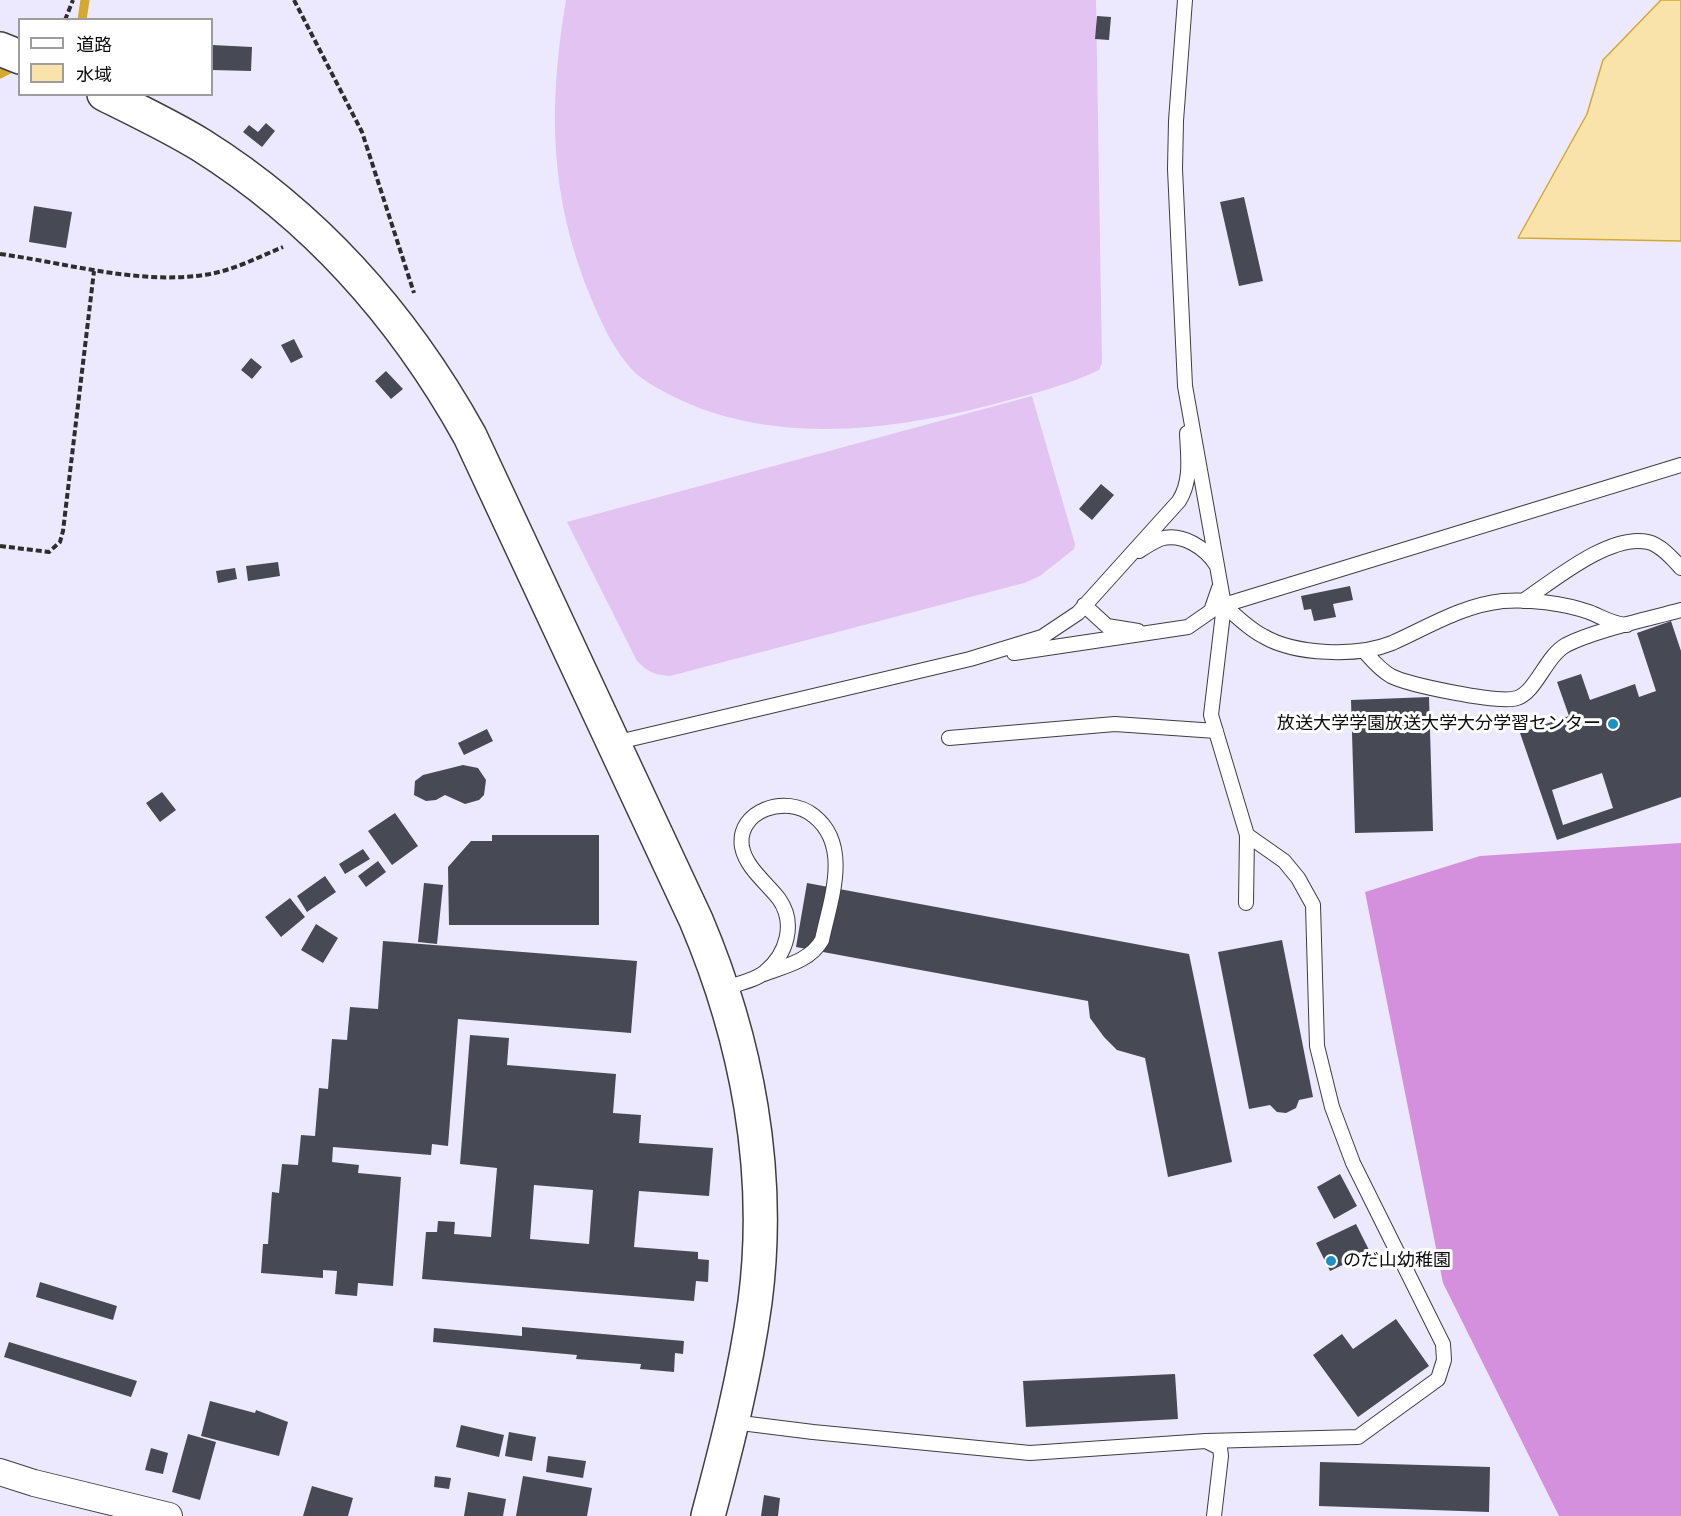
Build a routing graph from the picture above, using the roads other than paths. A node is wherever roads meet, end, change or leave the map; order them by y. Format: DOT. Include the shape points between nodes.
graph roads {
  1 [pos="1185,0"];
  2 [pos="0,49"];
  3 [pos="18,56"];
  4 [pos="108,96"];
  5 [pos="1185,386"];
  6 [pos="1681,465"];
  7 [pos="1681,568"];
  8 [pos="1114,572"];
  9 [pos="1219,573"];
  10 [pos="1523,601"];
  11 [pos="1084,605"];
  12 [pos="1224,605"];
  13 [pos="1681,610"];
  14 [pos="1627,625"];
  15 [pos="1152,633"];
  16 [pos="1364,651"];
  17 [pos="970,659"];
  18 [pos="1216,731"];
  19 [pos="949,738"];
  20 [pos="614,743"];
  21 [pos="1247,835"];
  22 [pos="1246,903"];
  23 [pos="764,974"];
  24 [pos="723,989"];
  25 [pos="733,1422"];
  26 [pos="1206,1441"];
  27 [pos="0,1472"];
  28 [pos="169,1516"];
  29 [pos="708,1516"];
  30 [pos="1214,1516"];
  1 -- 5 [label="lane" via="1175,170"];
  2 -- 3 [label="street"];
  4 -- 20 [label="street" via="199,144 265,190 346,261 388,310 455,409"];
  5 -- 8 [label="lane" via="1185,491"];
  5 -- 9 [label="lane"];
  6 -- 12 [label="lane"];
  7 -- 10 [label="lane" via="1648,542 1621,544 1591,555"];
  8 -- 9 [label="lane" via="1138,551 1162,538 1193,543 1208,553"];
  8 -- 11 [label="lane"];
  9 -- 12 [label="lane"];
  9 -- 15 [label="lane" via="1216,600 1201,620 1180,630"];
  10 -- 14 [label="lane" via="1588,611"];
  10 -- 16 [label="lane" via="1502,601 1469,609 1390,644"];
  11 -- 15 [label="lane" via="1107,626"];
  11 -- 17 [label="lane" via="1042,637"];
  12 -- 16 [label="lane" via="1265,638 1326,652"];
  12 -- 18 [label="lane" via="1211,715"];
  13 -- 14 [label="lane"];
  14 -- 16 [label="lane" via="1565,646 1545,665 1530,689 1515,699 1498,700 1402,681 1376,665"];
  15 -- 17 [label="lane"];
  17 -- 20 [label="lane"];
  18 -- 19 [label="lane" via="1115,724"];
  18 -- 21 [label="lane"];
  20 -- 24 [label="street" via="688,900"];
  21 -- 22 [label="lane"];
  21 -- 26 [label="lane" via="1284,861 1313,905 1317,1046 1330,1099 1353,1163 1443,1344 1444,1359 1438,1378 1358,1437"];
  23 -- 23 [label="lane" via="782,952 788,920 779,898 746,858 742,838 746,827 764,809 792,804 807,810 829,832 836,861 834,879 817,948 800,961"];
  23 -- 24 [label="lane"];
  24 -- 25 [label="street" via="749,1090 760,1197 755,1301"];
  25 -- 26 [label="lane" via="1030,1453"];
  25 -- 29 [label="street"];
  26 -- 30 [label="lane" via="1220,1448 1221,1456"];
  27 -- 28 [label="street"];
}
